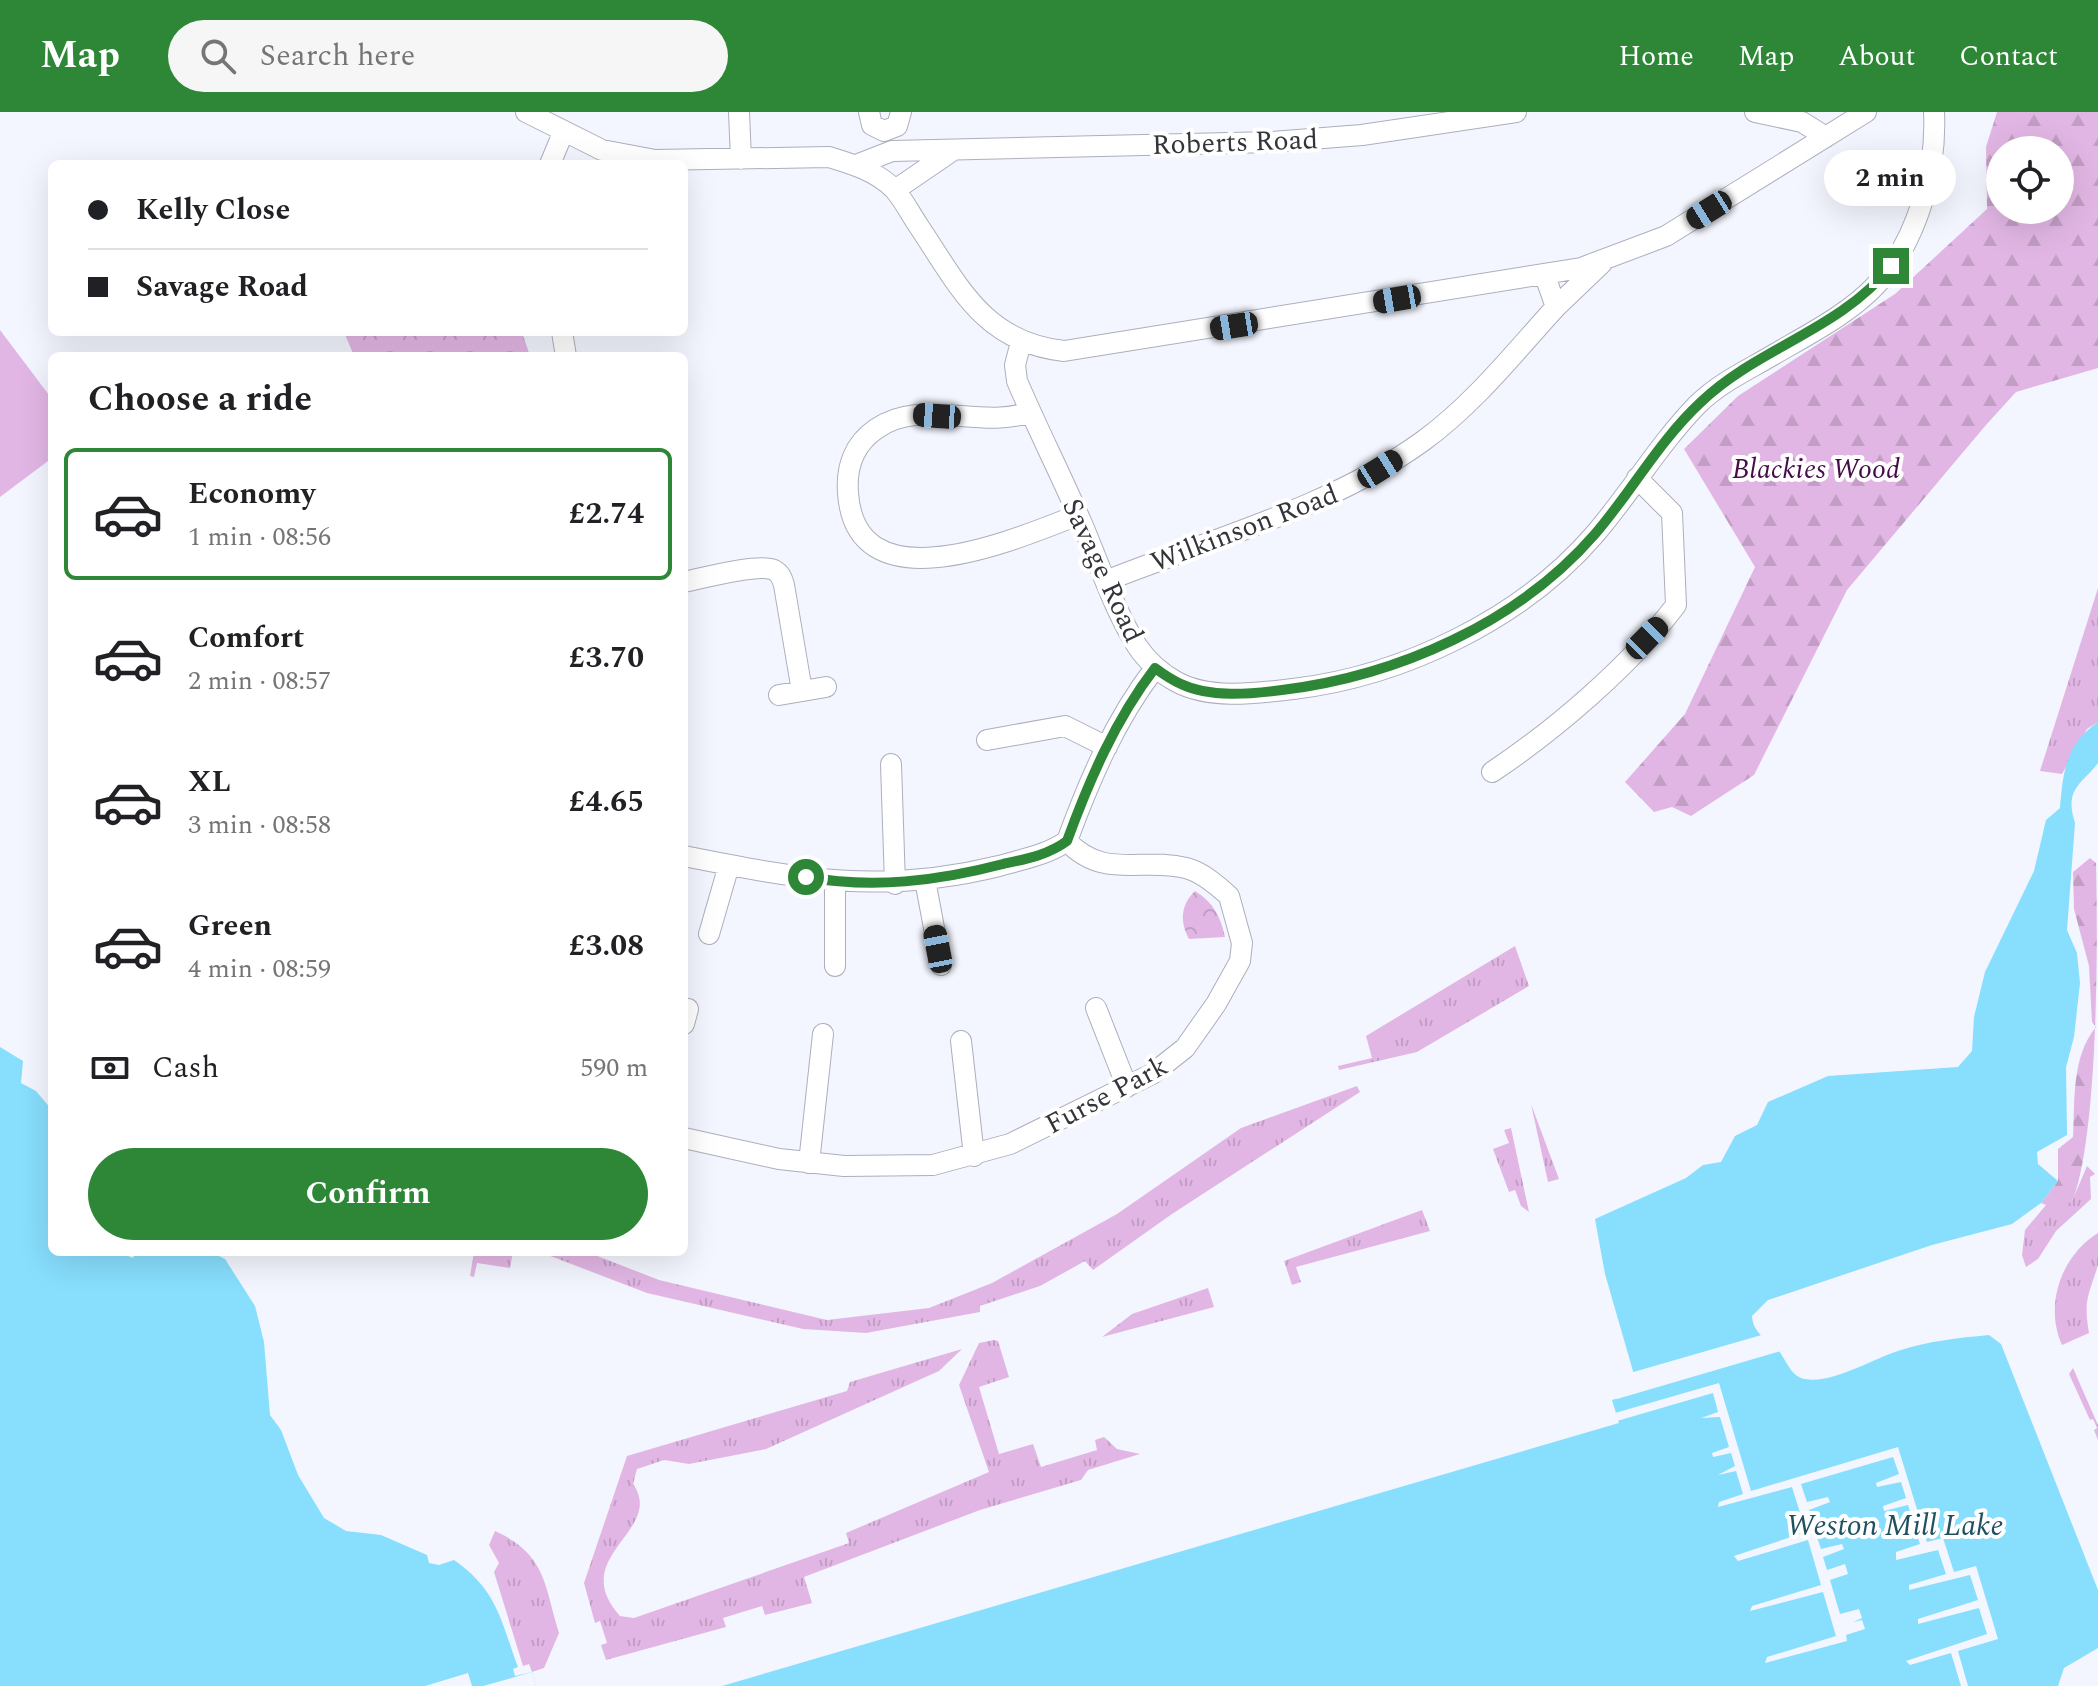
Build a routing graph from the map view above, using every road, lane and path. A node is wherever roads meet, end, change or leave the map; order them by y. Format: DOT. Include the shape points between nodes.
graph roads {
  1 [pos="526,112"];
  2 [pos="739,112"];
  3 [pos="869,112"];
  4 [pos="1516,112"];
  5 [pos="1755,112"];
  6 [pos="1866,112"];
  7 [pos="1934,112"];
  8 [pos="1446,118"];
  9 [pos="899,119"];
  10 [pos="563,133"];
  11 [pos="1826,137"];
  12 [pos="928,148"];
  13 [pos="952,151"];
  14 [pos="741,159"];
  15 [pos="552,160"];
  16 [pos="856,165"];
  17 [pos="895,190"];
  18 [pos="1606,259"];
  19 [pos="1545,276"];
  20 [pos="1556,307"];
  21 [pos="1021,342"];
  22 [pos="1030,412"];
  23 [pos="1637,478"];
  24 [pos="1078,515"];
  25 [pos="688,581"];
  26 [pos="1106,581"];
  27 [pos="1155,668"];
  28 [pos="826,687"];
  29 [pos="802,691"];
  30 [pos="779,695"];
  31 [pos="987,740"];
  32 [pos="1107,747"];
  33 [pos="891,764"];
  34 [pos="1492,772"];
  35 [pos="1067,841"];
  36 [pos="688,857"];
  37 [pos="729,865"];
  38 [pos="925,880"];
  39 [pos="835,882"];
  40 [pos="895,884"];
  41 [pos="709,934"];
  42 [pos="941,965"];
  43 [pos="835,966"];
  44 [pos="1096,1008"];
  45 [pos="823,1034"];
  46 [pos="961,1041"];
  47 [pos="1127,1087"];
  48 [pos="688,1139"];
  49 [pos="974,1156"];
  50 [pos="809,1163"];
  1 -- 10 [label="street"];
  2 -- 14 [label="street"];
  3 -- 9 [label="street, Roberts Road" via="876,128 884,131"];
  4 -- 8 [label="street, Roberts Road"];
  5 -- 11 [label="street" via="1802,122"];
  6 -- 11 [label="street"];
  7 -- 23 [label="street, Savage Road" via="1915,220 1875,287 1782,350 1730,377 1663,443"];
  8 -- 13 [label="street, Roberts Road" via="1362,135 1272,142"];
  9 -- 12 [label="street, Roberts Road"];
  10 -- 14 [label="street" via="602,150 655,160"];
  10 -- 15 [label="street"];
  11 -- 18 [label="street" via="1666,236"];
  12 -- 13 [label="street, Roberts Road"];
  12 -- 16 [label="street, Roberts Road" via="875,154"];
  13 -- 17 [label="street"];
  14 -- 16 [label="street" via="829,157"];
  16 -- 17 [label="street"];
  17 -- 21 [label="street" via="967,296 1005,334"];
  18 -- 19 [label="street"];
  18 -- 20 [label="street, Wilkinson Road"];
  19 -- 20 [label="street"];
  19 -- 21 [label="street" via="1064,351"];
  20 -- 26 [label="street, Wilkinson Road" via="1461,411 1363,480"];
  21 -- 22 [label="street, Savage Road" via="1016,373"];
  22 -- 24 [label="street, Savage Road"];
  22 -- 24 [label="street" via="1012,419 914,414 876,429 858,445 849,464 849,509 857,529 887,553 925,560 1012,540"];
  23 -- 27 [label="street, Savage Road" via="1594,535 1540,585 1492,618 1390,667 1329,684 1241,693 1182,685"];
  23 -- 34 [label="street" via="1672,513 1676,605 1541,740"];
  24 -- 26 [label="street, Savage Road"];
  25 -- 29 [label="street" via="757,569 778,572"];
  26 -- 27 [label="street, Savage Road" via="1138,646"];
  27 -- 32 [label="street" via="1131,699"];
  28 -- 29 [label="street"];
  29 -- 30 [label="street"];
  31 -- 32 [label="street" via="1065,726"];
  32 -- 35 [label="street"];
  33 -- 40 [label="street"];
  35 -- 38 [label="street" via="1033,857"];
  35 -- 47 [label="street, Furse Park" via="1080,855 1111,866 1164,866 1196,873 1229,896 1242,943 1240,961 1198,1033 1171,1062"];
  36 -- 37 [label="street"];
  37 -- 39 [label="street"];
  37 -- 41 [label="street"];
  38 -- 40 [label="street"];
  38 -- 42 [label="street"];
  39 -- 40 [label="street"];
  39 -- 43 [label="street"];
  44 -- 47 [label="street"];
  45 -- 50 [label="street"];
  46 -- 49 [label="street"];
  47 -- 49 [label="street, Furse Park"];
  48 -- 50 [label="street, Furse Park"];
  49 -- 50 [label="street, Furse Park" via="933,1165"];
}
